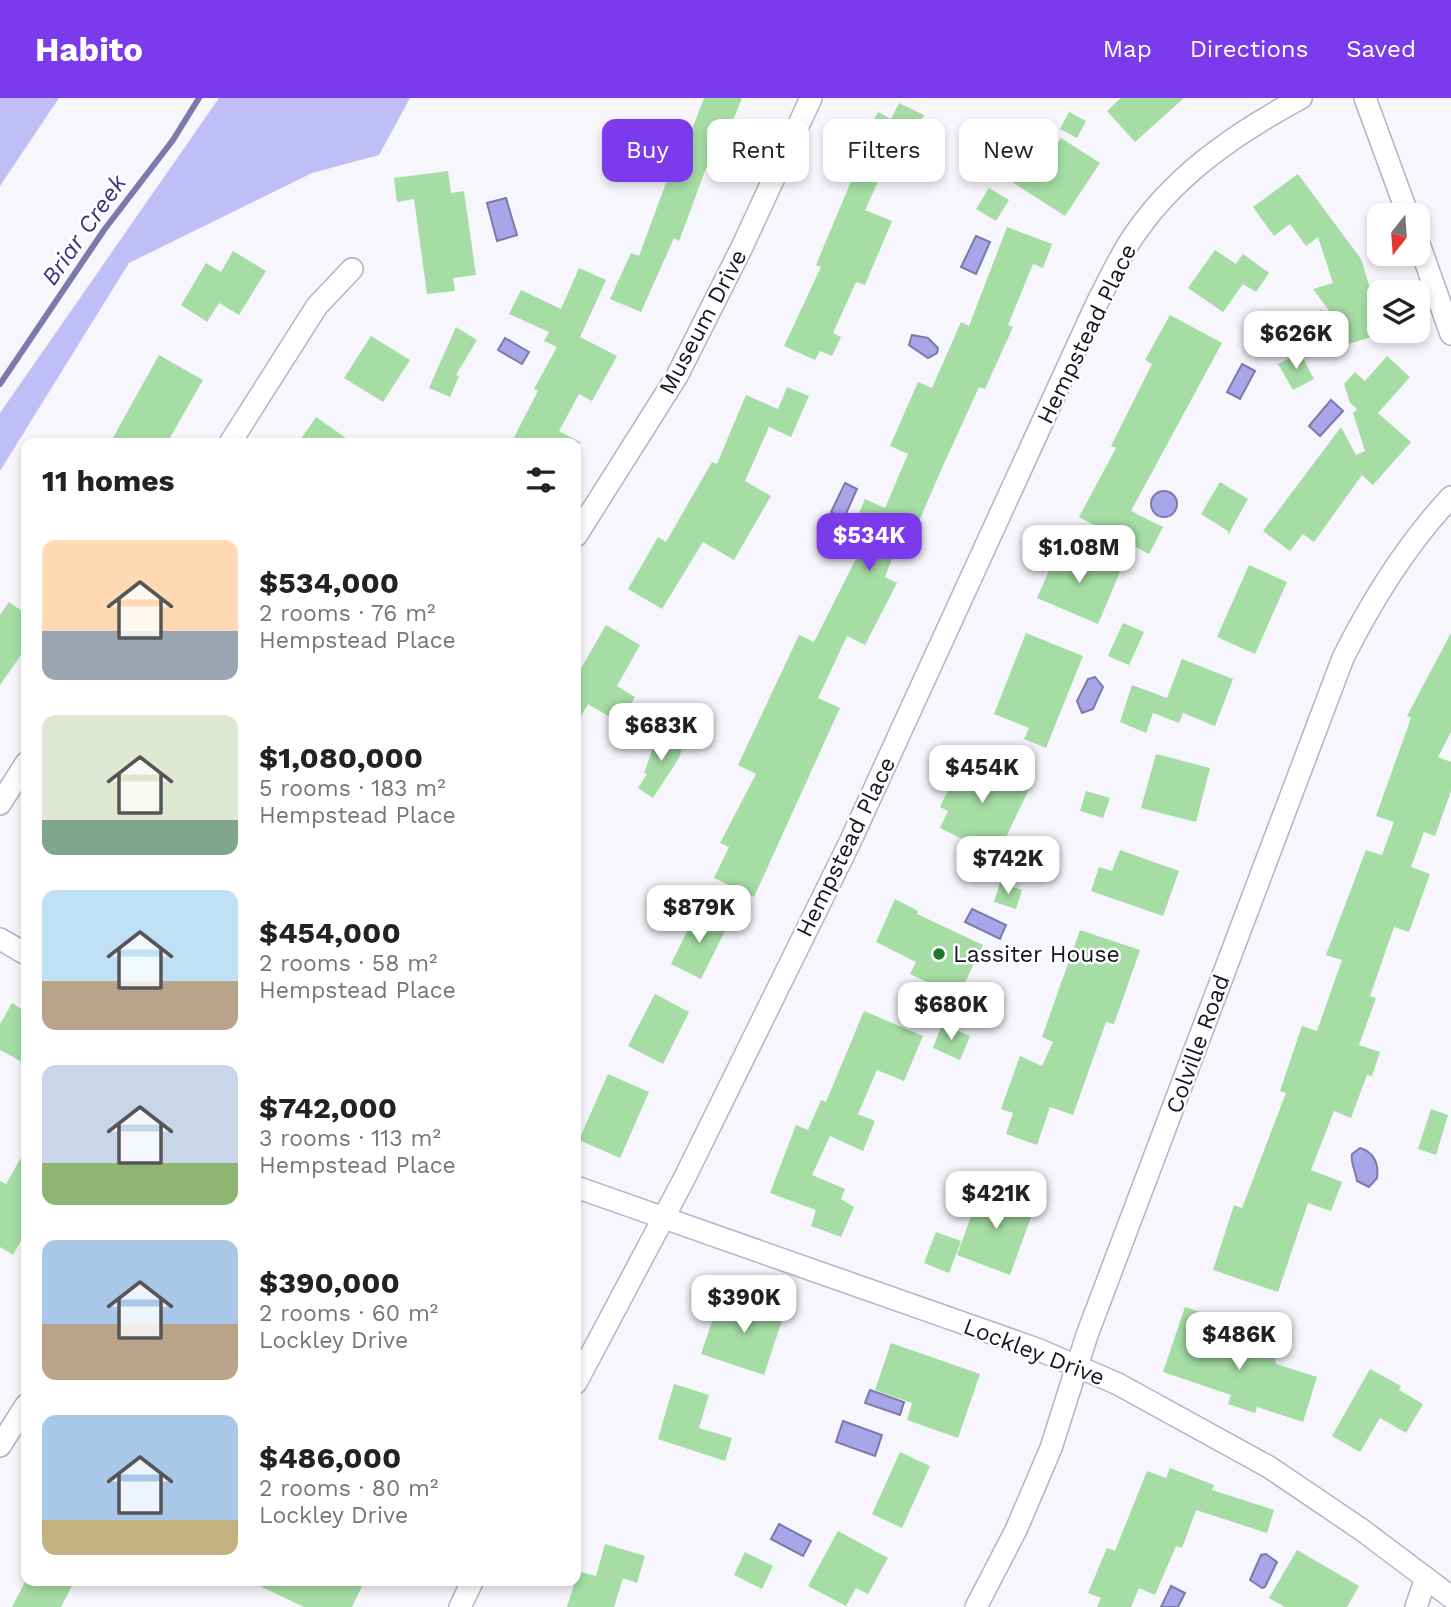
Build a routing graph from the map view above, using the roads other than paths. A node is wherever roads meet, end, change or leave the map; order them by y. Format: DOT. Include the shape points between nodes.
graph roads {
  1 [pos="811,98"];
  2 [pos="1301,98"];
  3 [pos="1365,98"];
  4 [pos="1404,203"];
  5 [pos="1427,266"];
  6 [pos="352,269"];
  7 [pos="1451,334"];
  8 [pos="233,438"];
  9 [pos="1451,497"];
  10 [pos="581,529"];
  11 [pos="21,770"];
  12 [pos="0,804"];
  13 [pos="0,939"];
  14 [pos="21,951"];
  15 [pos="581,1189"];
  16 [pos="663,1218"];
  17 [pos="1077,1365"];
  18 [pos="581,1374"];
  19 [pos="21,1413"];
  20 [pos="0,1446"];
  21 [pos="1426,1578"];
  22 [pos="470,1586"];
  23 [pos="1451,1597"];
  24 [pos="460,1607"];
  25 [pos="976,1607"];
  26 [pos="1416,1607"];
  1 -- 10 [label="street, Museum Drive" via="677,376"];
  2 -- 16 [label="street, Hempstead Place" via="1199,164 1130,241 1096,304 850,842"];
  3 -- 4 [label="street"];
  5 -- 7 [label="street"];
  6 -- 8 [label="street" via="317,306"];
  9 -- 17 [label="street, Colville Road" via="1397,563 1343,658"];
  11 -- 12 [label="street"];
  13 -- 14 [label="street"];
  15 -- 16 [label="street, Lockley Drive"];
  16 -- 17 [label="street, Lockley Drive"];
  16 -- 18 [label="street, Hempstead Place"];
  17 -- 21 [label="street, Lockley Drive" via="1269,1467"];
  17 -- 25 [label="street, Colville Road" via="1032,1494"];
  19 -- 20 [label="street"];
  21 -- 23 [label="street, Lockley Drive"];
  21 -- 26 [label="street"];
  22 -- 24 [label="street"];
}
